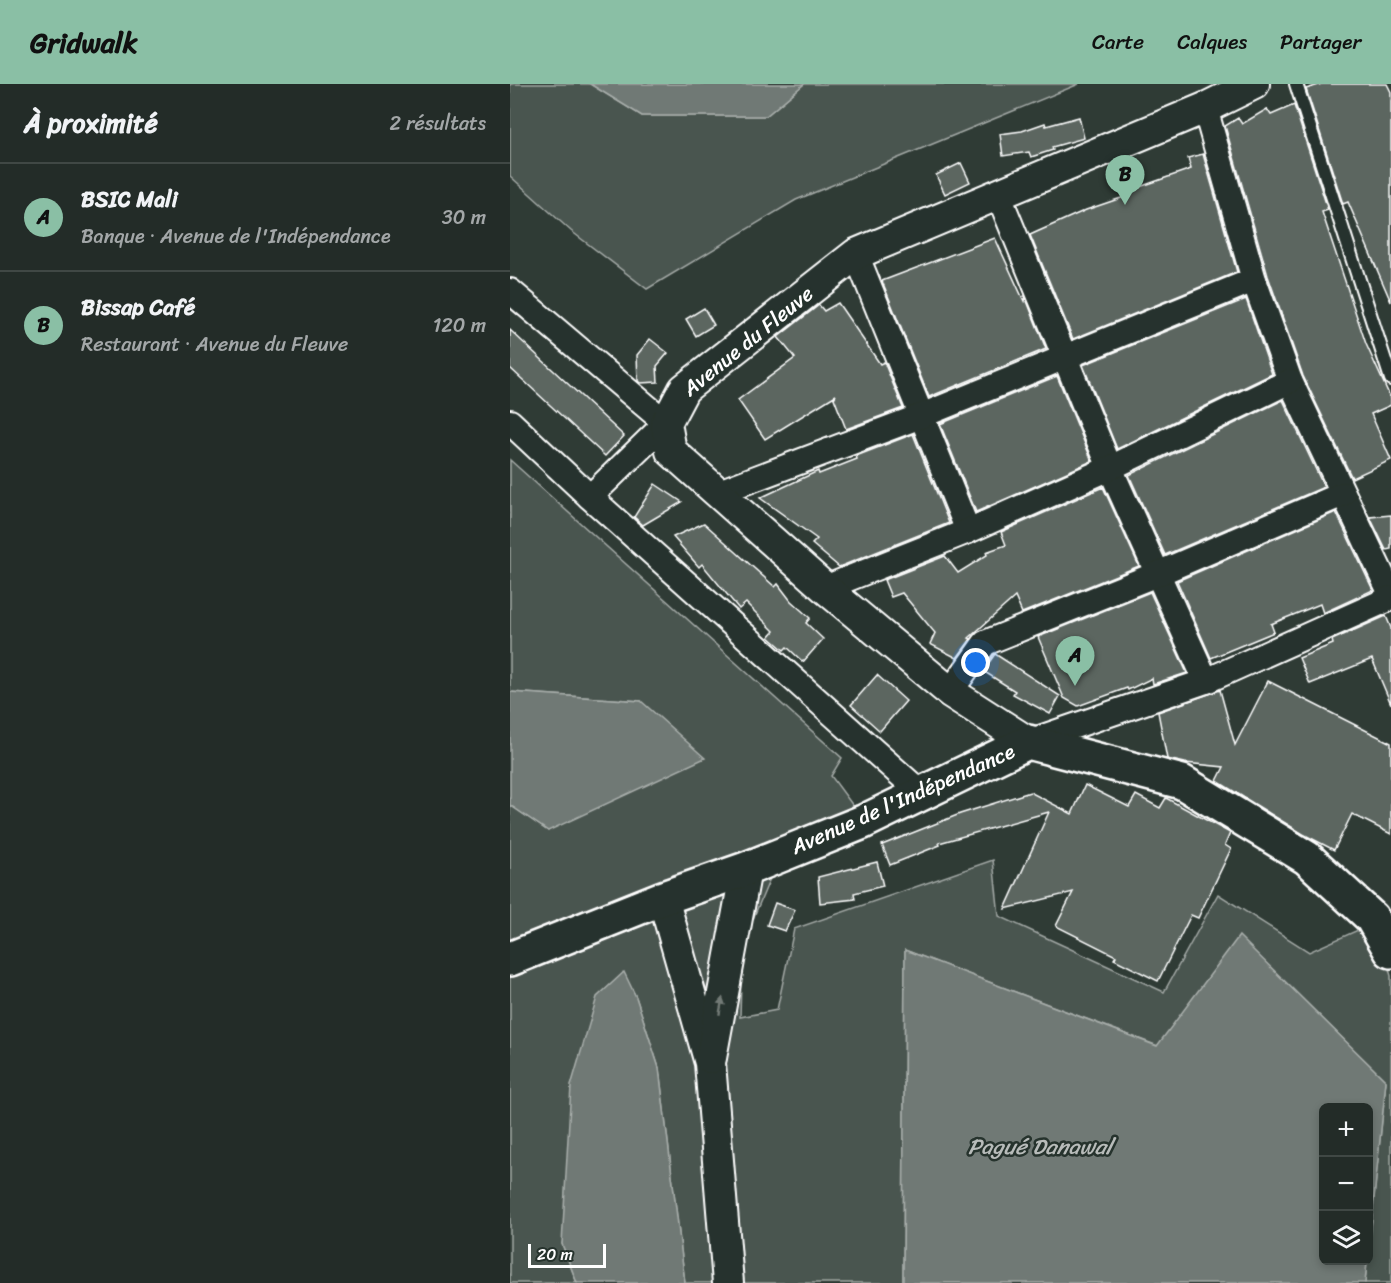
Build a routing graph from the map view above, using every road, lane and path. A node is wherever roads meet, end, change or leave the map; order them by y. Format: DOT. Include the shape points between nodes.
graph roads {
  1 [pos="1254,84"];
  2 [pos="1296,84"];
  3 [pos="1205,108"];
  4 [pos="999,196"];
  5 [pos="855,254"];
  6 [pos="1254,280"];
  7 [pos="510,291"];
  8 [pos="1065,357"];
  9 [pos="1391,379"];
  10 [pos="1290,381"];
  11 [pos="921,416"];
  12 [pos="510,422"];
  13 [pos="666,423"];
  14 [pos="1110,468"];
  15 [pos="719,492"];
  16 [pos="1343,494"];
  17 [pos="590,497"];
  18 [pos="968,531"];
  19 [pos="1157,574"];
  20 [pos="825,588"];
  21 [pos="1391,596"];
  22 [pos="1206,681"];
  23 [pos="950,692"];
  24 [pos="1028,742"];
  25 [pos="921,794"];
  26 [pos="746,869"];
  27 [pos="663,898"];
  28 [pos="1391,951"];
  29 [pos="510,959"];
  30 [pos="710,1064"];
  31 [pos="728,1283"];
  1 -- 3 [label="street, Avenue du Fleuve"];
  2 -- 9 [label="lane"];
  3 -- 4 [label="street, Avenue du Fleuve"];
  3 -- 6 [label="street"];
  4 -- 5 [label="street, Avenue du Fleuve"];
  4 -- 8 [label="street"];
  5 -- 11 [label="street"];
  5 -- 13 [label="street, Avenue du Fleuve" via="684,388"];
  6 -- 8 [label="street"];
  6 -- 10 [label="street"];
  7 -- 13 [label="street"];
  8 -- 11 [label="street"];
  8 -- 14 [label="street"];
  10 -- 14 [label="street"];
  10 -- 16 [label="street"];
  11 -- 15 [label="street"];
  11 -- 18 [label="street"];
  12 -- 17 [label="street"];
  13 -- 15 [label="street" via="671,451"];
  13 -- 17 [label="street"];
  14 -- 18 [label="street"];
  14 -- 19 [label="street"];
  15 -- 20 [label="street"];
  16 -- 19 [label="street"];
  16 -- 21 [label="street"];
  17 -- 25 [label="street"];
  18 -- 20 [label="street"];
  19 -- 22 [label="street"];
  19 -- 23 [label="street" via="985,643"];
  20 -- 23 [label="street"];
  21 -- 22 [label="street"];
  22 -- 24 [label="street"];
  23 -- 24 [label="street"];
  24 -- 25 [label="main road, Avenue de l'Indépendance"];
  24 -- 28 [label="main road, Avenue de l'Indépendance" via="1182,782 1307,858 1372,918"];
  25 -- 26 [label="main road, Avenue de l'Indépendance"];
  26 -- 27 [label="main road, Avenue de l'Indépendance"];
  30 -- 26 [label="street, one-way"];
  27 -- 29 [label="main road, Avenue de l'Indépendance"];
  27 -- 30 [label="street"];
  30 -- 31 [label="street"];
}
